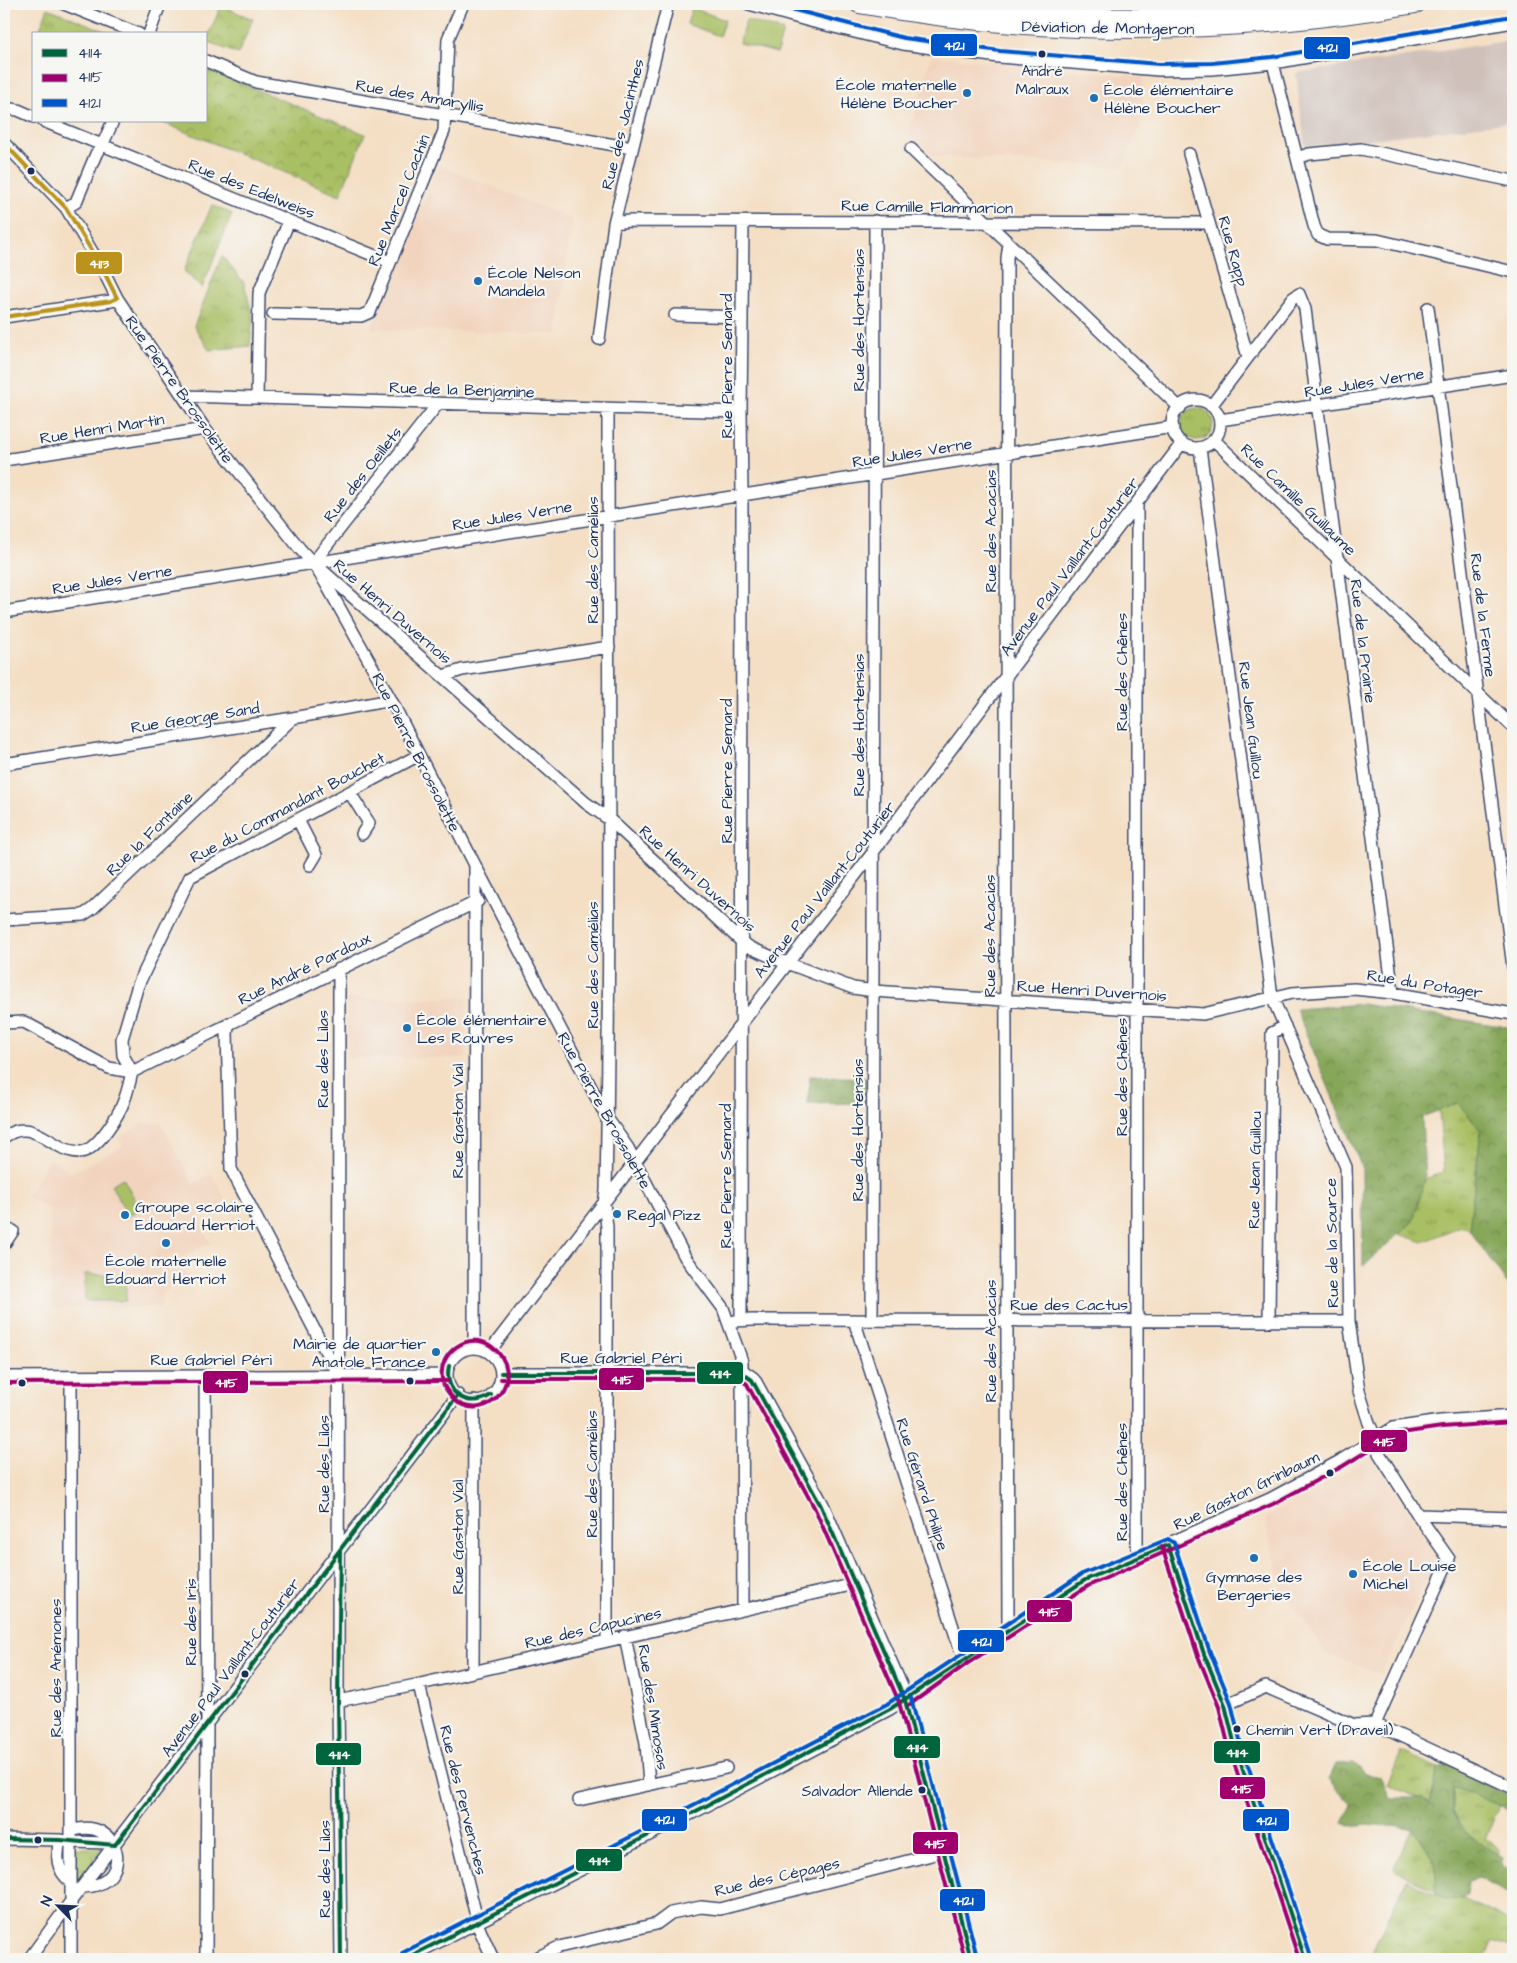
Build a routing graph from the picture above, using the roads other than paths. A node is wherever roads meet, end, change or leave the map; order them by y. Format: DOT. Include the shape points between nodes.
graph roads {
  1 [pos="64,4"];
  2 [pos="160,4"];
  3 [pos="463,4"];
  4 [pos="668,4"];
  5 [pos="749,4"];
  6 [pos="859,4"];
  7 [pos="936,4"];
  8 [pos="1328,4"];
  9 [pos="1416,4"];
  10 [pos="1513,22"];
  11 [pos="134,32"];
  12 [pos="150,32"];
  13 [pos="208,63"];
  14 [pos="1273,63"];
  15 [pos="4,108"];
  16 [pos="32,116"];
  17 [pos="445,116"];
  18 [pos="45,122"];
  19 [pos="113,122"];
  20 [pos="4,143"];
  21 [pos="101,146"];
  22 [pos="632,148"];
  23 [pos="911,149"];
  24 [pos="1189,154"];
  25 [pos="1297,158"];
  26 [pos="1513,181"];
  27 [pos="66,208"];
  28 [pos="289,221"];
  29 [pos="874,221"];
  30 [pos="743,222"];
  31 [pos="614,223"];
  32 [pos="988,223"];
  33 [pos="1210,224"];
  34 [pos="1009,244"];
  35 [pos="390,262"];
  36 [pos="1513,272"];
  37 [pos="117,298"];
  38 [pos="1428,308"];
  39 [pos="273,314"];
  40 [pos="675,315"];
  41 [pos="4,317"];
  42 [pos="742,317"];
  43 [pos="599,339"];
  44 [pos="1248,357"];
  45 [pos="1513,375"];
  46 [pos="1438,387"];
  47 [pos="183,396"];
  48 [pos="257,398"];
  49 [pos="436,405"];
  50 [pos="1211,406"];
  51 [pos="1318,406"];
  52 [pos="1180,408"];
  53 [pos="608,409"];
  54 [pos="741,412"];
  55 [pos="1220,420"];
  56 [pos="1173,427"];
  57 [pos="204,429"];
  58 [pos="1214,440"];
  59 [pos="1182,443"];
  60 [pos="1200,448"];
  61 [pos="1007,454"];
  62 [pos="4,460"];
  63 [pos="875,474"];
  64 [pos="742,495"];
  65 [pos="1137,505"];
  66 [pos="608,516"];
  67 [pos="1337,558"];
  68 [pos="313,563"];
  69 [pos="360,603"];
  70 [pos="4,612"];
  71 [pos="344,616"];
  72 [pos="609,647"];
  73 [pos="1006,674"];
  74 [pos="443,676"];
  75 [pos="1478,693"];
  76 [pos="391,700"];
  77 [pos="293,718"];
  78 [pos="1513,727"];
  79 [pos="420,755"];
  80 [pos="4,764"];
  81 [pos="350,793"];
  82 [pos="298,820"];
  83 [pos="610,820"];
  84 [pos="362,834"];
  85 [pos="874,850"];
  86 [pos="474,864"];
  87 [pos="310,865"];
  88 [pos="490,895"];
  89 [pos="474,903"];
  90 [pos="4,920"];
  91 [pos="742,942"];
  92 [pos="786,963"];
  93 [pos="1513,967"];
  94 [pos="338,969"];
  95 [pos="874,991"];
  96 [pos="1393,993"];
  97 [pos="1272,997"];
  98 [pos="1005,1001"];
  99 [pos="1137,1010"];
  100 [pos="1513,1014"];
  101 [pos="4,1023"];
  102 [pos="229,1023"];
  103 [pos="741,1023"];
  104 [pos="1284,1026"];
  105 [pos="608,1058"];
  106 [pos="132,1072"];
  107 [pos="593,1090"];
  108 [pos="607,1118"];
  109 [pos="4,1137"];
  110 [pos="634,1163"];
  111 [pos="604,1203"];
  112 [pos="13,1232"];
  113 [pos="4,1244"];
  114 [pos="741,1320"];
  115 [pos="854,1320"];
  116 [pos="872,1320"];
  117 [pos="1006,1320"];
  118 [pos="1137,1320"];
  119 [pos="1269,1321"];
  120 [pos="1349,1321"];
  121 [pos="729,1323"];
  122 [pos="323,1347"];
  123 [pos="339,1348"];
  124 [pos="474,1348"];
  125 [pos="490,1353"];
  126 [pos="501,1373"];
  127 [pos="608,1373"];
  128 [pos="742,1373"];
  129 [pos="340,1375"];
  130 [pos="448,1375"];
  131 [pos="205,1376"];
  132 [pos="4,1377"];
  133 [pos="71,1377"];
  134 [pos="458,1396"];
  135 [pos="474,1401"];
  136 [pos="1513,1416"];
  137 [pos="1376,1439"];
  138 [pos="1418,1515"];
  139 [pos="1513,1518"];
  140 [pos="1168,1545"];
  141 [pos="340,1550"];
  142 [pos="1137,1559"];
  143 [pos="855,1584"];
  144 [pos="743,1610"];
  145 [pos="1011,1628"];
  146 [pos="626,1636"];
  147 [pos="607,1640"];
  148 [pos="964,1658"];
  149 [pos="473,1672"];
  150 [pos="419,1684"];
  151 [pos="904,1700"];
  152 [pos="338,1701"];
  153 [pos="1225,1705"];
  154 [pos="207,1723"];
  155 [pos="1375,1724"];
  156 [pos="726,1768"];
  157 [pos="649,1785"];
  158 [pos="1513,1788"];
  159 [pos="579,1800"];
  160 [pos="67,1838"];
  161 [pos="4,1839"];
  162 [pos="115,1845"];
  163 [pos="944,1852"];
  164 [pos="71,1902"];
  165 [pos="478,1923"];
  166 [pos="29,1959"];
  167 [pos="71,1959"];
  168 [pos="206,1959"];
  169 [pos="340,1959"];
  170 [pos="405,1959"];
  171 [pos="493,1959"];
  172 [pos="534,1959"];
  173 [pos="971,1959"];
  174 [pos="1305,1959"];
  1 -- 11 [label="street"];
  2 -- 12 [label="street"];
  3 -- 17 [label="street, Rue Marcel Cachin" via="448,39"];
  4 -- 22 [label="street, Rue des Jacinthes"];
  5 -- 14 [label="street" via="903,44 999,57 1159,70"];
  6 -- 9 [label="main road, Déviation de Montgeron" via="966,20 1119,30 1301,21"];
  7 -- 8 [label="main road, Déviation de Montgeron" via="1017,13 1120,18 1204,16"];
  10 -- 14 [label="street"];
  13 -- 17 [label="street, Rue des Amaryllis" via="256,82"];
  14 -- 25 [label="street"];
  15 -- 16 [label="street"];
  17 -- 22 [label="street, Rue des Amaryllis"];
  17 -- 35 [label="street, Rue Marcel Cachin" via="444,131"];
  18 -- 21 [label="street, Rue des Edelweiss"];
  19 -- 21 [label="street"];
  20 -- 27 [label="street, Rue Pierre Brossolette"];
  21 -- 27 [label="street" via="76,202"];
  21 -- 28 [label="street, Rue des Edelweiss"];
  22 -- 31 [label="street, Rue des Jacinthes"];
  23 -- 32 [label="street"];
  24 -- 33 [label="street, Rue Rapp"];
  25 -- 26 [label="street" via="1361,149"];
  25 -- 36 [label="street" via="1314,226 1318,235 1326,240 1377,240"];
  27 -- 37 [label="street, Rue Pierre Brossolette"];
  28 -- 35 [label="street, Rue des Edelweiss"];
  28 -- 48 [label="street" via="260,293"];
  29 -- 30 [label="street, Rue Camille Flammarion"];
  29 -- 32 [label="street, Rue Camille Flammarion"];
  29 -- 63 [label="street, Rue des Hortensias"];
  30 -- 31 [label="street, Rue Camille Flammarion"];
  30 -- 42 [label="street, Rue Pierre Semard"];
  31 -- 43 [label="street, Rue des Jacinthes"];
  32 -- 33 [label="street, Rue Camille Flammarion"];
  32 -- 34 [label="street"];
  33 -- 44 [label="street, Rue Rapp"];
  34 -- 52 [label="street"];
  34 -- 61 [label="street, Rue des Acacias"];
  35 -- 39 [label="street, Rue Marcel Cachin" via="370,312 361,316"];
  37 -- 41 [label="street"];
  37 -- 47 [label="street, Rue Pierre Brossolette"];
  38 -- 46 [label="street, Rue de la Ferme"];
  40 -- 42 [label="street"];
  42 -- 54 [label="street, Rue Pierre Semard"];
  44 -- 50 [label="street"];
  44 -- 51 [label="street, Rue de la Prairie" via="1299,294 1305,309"];
  45 -- 46 [label="street, Rue Jules Verne"];
  46 -- 51 [label="street, Rue Jules Verne"];
  46 -- 75 [label="street, Rue de la Ferme"];
  47 -- 48 [label="street, Rue de la Benjamine"];
  47 -- 57 [label="street, Rue Pierre Brossolette"];
  48 -- 49 [label="street, Rue de la Benjamine"];
  49 -- 53 [label="street, Rue de la Benjamine"];
  49 -- 68 [label="street, Rue des Oeillets"];
  50 -- 52 [label="street" via="1192,401"];
  50 -- 55 [label="street"];
  51 -- 55 [label="street, Rue Jules Verne"];
  51 -- 67 [label="street, Rue de la Prairie"];
  52 -- 56 [label="street" via="1175,414"];
  53 -- 54 [label="street, Rue de la Benjamine"];
  53 -- 66 [label="street, Rue des Camélias"];
  54 -- 64 [label="street, Rue Pierre Semard"];
  55 -- 58 [label="street"];
  56 -- 59 [label="street" via="1174,434"];
  56 -- 61 [label="street, Rue Jules Verne"];
  57 -- 62 [label="street, Rue Henri Martin"];
  57 -- 68 [label="street, Rue Pierre Brossolette"];
  58 -- 60 [label="street"];
  58 -- 67 [label="street, Rue Camille Guillaume"];
  59 -- 60 [label="street"];
  59 -- 65 [label="street, Avenue Paul Vaillant-Couturier"];
  60 -- 97 [label="street, Rue Jean Guillou"];
  61 -- 63 [label="street, Rue Jules Verne"];
  61 -- 73 [label="street, Rue des Acacias"];
  63 -- 64 [label="street, Rue Jules Verne"];
  63 -- 85 [label="street, Rue des Hortensias"];
  64 -- 66 [label="street, Rue Jules Verne"];
  64 -- 91 [label="street, Rue Pierre Semard"];
  65 -- 73 [label="street, Avenue Paul Vaillant-Couturier"];
  65 -- 99 [label="street, Rue des Chênes"];
  66 -- 68 [label="street, Rue Jules Verne"];
  66 -- 72 [label="street, Rue des Camélias"];
  67 -- 75 [label="street, Rue Camille Guillaume"];
  67 -- 96 [label="street, Rue de la Prairie"];
  68 -- 69 [label="street, Rue Henri Duvernois"];
  68 -- 70 [label="street, Rue Jules Verne"];
  68 -- 71 [label="street, Rue Pierre Brossolette"];
  69 -- 71 [label="street" via="348,606"];
  69 -- 74 [label="street, Rue Henri Duvernois"];
  71 -- 76 [label="street, Rue Pierre Brossolette"];
  72 -- 74 [label="street" via="462,670"];
  72 -- 83 [label="street, Rue des Camélias"];
  73 -- 85 [label="street, Avenue Paul Vaillant-Couturier"];
  73 -- 98 [label="street, Rue des Acacias"];
  74 -- 83 [label="street, Rue Henri Duvernois" via="586,803"];
  75 -- 78 [label="street, Rue Camille Guillaume"];
  75 -- 93 [label="street, Rue de la Ferme"];
  76 -- 77 [label="street, Rue George Sand"];
  76 -- 79 [label="street, Rue Pierre Brossolette"];
  77 -- 80 [label="street, Rue George Sand"];
  77 -- 90 [label="street, Rue la Fontaine" via="92,909 82,915"];
  79 -- 81 [label="street, Rue du Commandant Bouchet"];
  79 -- 86 [label="street, Rue Pierre Brossolette"];
  81 -- 82 [label="street, Rue du Commandant Bouchet"];
  81 -- 84 [label="street" via="369,823"];
  82 -- 87 [label="street" via="316,855"];
  82 -- 106 [label="street, Rue du Commandant Bouchet" via="190,876 138,985 122,1039 124,1055"];
  83 -- 91 [label="street, Rue Henri Duvernois"];
  83 -- 105 [label="street, Rue des Camélias"];
  85 -- 92 [label="street, Avenue Paul Vaillant-Couturier"];
  85 -- 95 [label="street, Rue des Hortensias"];
  86 -- 88 [label="street, Rue Pierre Brossolette"];
  86 -- 89 [label="street, Rue Gaston Vial"];
  88 -- 89 [label="street, Rue André Pardoux"];
  88 -- 107 [label="street, Rue Pierre Brossolette"];
  89 -- 94 [label="street, Rue André Pardoux"];
  89 -- 124 [label="street, Rue Gaston Vial"];
  91 -- 92 [label="street, Rue Henri Duvernois"];
  91 -- 103 [label="street, Rue Pierre Semard"];
  92 -- 95 [label="street, Rue Henri Duvernois" via="853,988"];
  92 -- 103 [label="street, Avenue Paul Vaillant-Couturier"];
  94 -- 102 [label="street, Rue André Pardoux"];
  94 -- 123 [label="street, Rue des Lilas"];
  95 -- 98 [label="street, Rue Henri Duvernois"];
  95 -- 116 [label="street, Rue des Hortensias"];
  96 -- 97 [label="street, Rue du Potager" via="1354,989"];
  96 -- 100 [label="street, Rue du Potager"];
  97 -- 99 [label="street, Rue Henri Duvernois" via="1203,1014"];
  97 -- 104 [label="street, Rue de la Source"];
  98 -- 99 [label="street, Rue Henri Duvernois"];
  98 -- 117 [label="street, Rue des Acacias"];
  99 -- 118 [label="street, Rue des Chênes"];
  101 -- 106 [label="street" via="24,1022 109,1068"];
  102 -- 106 [label="street, Rue André Pardoux"];
  102 -- 122 [label="street" via="231,1169"];
  103 -- 110 [label="street, Avenue Paul Vaillant-Couturier"];
  103 -- 114 [label="street, Rue Pierre Semard"];
  104 -- 119 [label="street, Rue Jean Guillou" via="1272,1033"];
  104 -- 120 [label="street, Rue de la Source" via="1346,1167"];
  105 -- 107 [label="street" via="604,1085"];
  105 -- 108 [label="street, Rue des Camélias"];
  106 -- 109 [label="street" via="125,1100 90,1149 80,1153 67,1150 27,1129 14,1130"];
  107 -- 108 [label="street, Rue Pierre Brossolette"];
  108 -- 110 [label="street, Rue Pierre Brossolette" via="628,1148"];
  108 -- 111 [label="street, Rue des Camélias"];
  110 -- 111 [label="street, Avenue Paul Vaillant-Couturier"];
  110 -- 121 [label="street, Rue Pierre Brossolette" via="685,1257 723,1308"];
  111 -- 125 [label="street, Avenue Paul Vaillant-Couturier"];
  111 -- 127 [label="street, Rue des Camélias"];
  112 -- 113 [label="street"];
  114 -- 115 [label="street, Rue des Cactus"];
  114 -- 121 [label="street, Rue des Cactus"];
  115 -- 116 [label="street, Rue des Cactus"];
  115 -- 148 [label="street, Rue Gérard Philipe"];
  116 -- 117 [label="street, Rue des Cactus"];
  117 -- 118 [label="street, Rue des Cactus"];
  117 -- 145 [label="street, Rue des Acacias" via="1008,1622"];
  118 -- 119 [label="street, Rue des Cactus"];
  118 -- 142 [label="street, Rue des Chênes"];
  119 -- 120 [label="street, Rue des Cactus"];
  120 -- 137 [label="street, Rue de la Source" via="1359,1392"];
  121 -- 128 [label="street, Rue Pierre Brossolette" via="742,1360"];
  122 -- 123 [label="street"];
  122 -- 129 [label="street"];
  123 -- 129 [label="street, Rue des Lilas"];
  124 -- 125 [label="street"];
  124 -- 130 [label="street" via="458,1353"];
  125 -- 126 [label="street"];
  126 -- 127 [label="street, Rue Gabriel Péri"];
  126 -- 135 [label="street" via="496,1390 482,1400"];
  127 -- 128 [label="street, Rue Gabriel Péri"];
  127 -- 147 [label="street, Rue des Camélias"];
  128 -- 143 [label="street" via="752,1380 821,1506"];
  128 -- 144 [label="street"];
  129 -- 130 [label="street, Rue Gabriel Péri"];
  129 -- 131 [label="street, Rue Gabriel Péri"];
  129 -- 141 [label="street, Rue des Lilas"];
  130 -- 134 [label="street" via="449,1383"];
  131 -- 133 [label="street, Rue Gabriel Péri"];
  131 -- 154 [label="street, Rue des Iris"];
  132 -- 133 [label="street, Rue Gabriel Péri"];
  133 -- 160 [label="street, Rue des Anémones"];
  134 -- 135 [label="street"];
  134 -- 141 [label="street, Avenue Paul Vaillant-Couturier"];
  135 -- 149 [label="street, Rue Gaston Vial"];
  136 -- 137 [label="street, Rue Gaston Grinbaum" via="1393,1428"];
  137 -- 138 [label="street, Rue de la Source" via="1379,1453"];
  137 -- 140 [label="street, Rue Gaston Grinbaum" via="1270,1499"];
  138 -- 139 [label="street"];
  138 -- 155 [label="street, Rue de la Source" via="1449,1559"];
  140 -- 142 [label="street, Rue Gaston Grinbaum"];
  140 -- 153 [label="street" via="1204,1654"];
  141 -- 152 [label="street, Rue des Lilas"];
  141 -- 154 [label="street, Avenue Paul Vaillant-Couturier"];
  142 -- 145 [label="street, Rue Gaston Grinbaum" via="1085,1580"];
  143 -- 144 [label="street, Rue des Capucines"];
  143 -- 151 [label="street"];
  144 -- 146 [label="street, Rue des Capucines"];
  145 -- 148 [label="street, Rue Gaston Grinbaum"];
  146 -- 147 [label="street, Rue des Capucines"];
  146 -- 157 [label="street, Rue des Mimosas" via="646,1743"];
  147 -- 149 [label="street, Rue des Capucines"];
  148 -- 151 [label="street, Rue Gaston Grinbaum"];
  149 -- 150 [label="street, Rue des Capucines"];
  150 -- 152 [label="street, Rue des Capucines"];
  150 -- 165 [label="street, Rue des Pervenches"];
  151 -- 163 [label="street"];
  151 -- 165 [label="street, Rue Gaston Grinbaum"];
  152 -- 169 [label="street, Rue des Lilas"];
  153 -- 155 [label="street" via="1266,1687 1354,1725"];
  153 -- 174 [label="street" via="1235,1746"];
  154 -- 162 [label="street, Avenue Paul Vaillant-Couturier"];
  154 -- 168 [label="street, Rue des Iris"];
  155 -- 158 [label="street"];
  156 -- 157 [label="street, Rue des Mimosas"];
  157 -- 159 [label="street, Rue des Mimosas"];
  160 -- 161 [label="street"];
  160 -- 162 [label="street" via="83,1828 92,1828"];
  160 -- 164 [label="street, Rue des Anémones" via="57,1860 70,1882"];
  162 -- 164 [label="street, Avenue Paul Vaillant-Couturier"];
  163 -- 172 [label="street, Rue des Cépages" via="720,1909 701,1907 671,1913 656,1924 559,1947"];
  163 -- 173 [label="street"];
  164 -- 166 [label="street, Avenue Paul Vaillant-Couturier"];
  164 -- 167 [label="street"];
  165 -- 170 [label="street, Rue Gaston Grinbaum"];
  165 -- 171 [label="street"];
}
